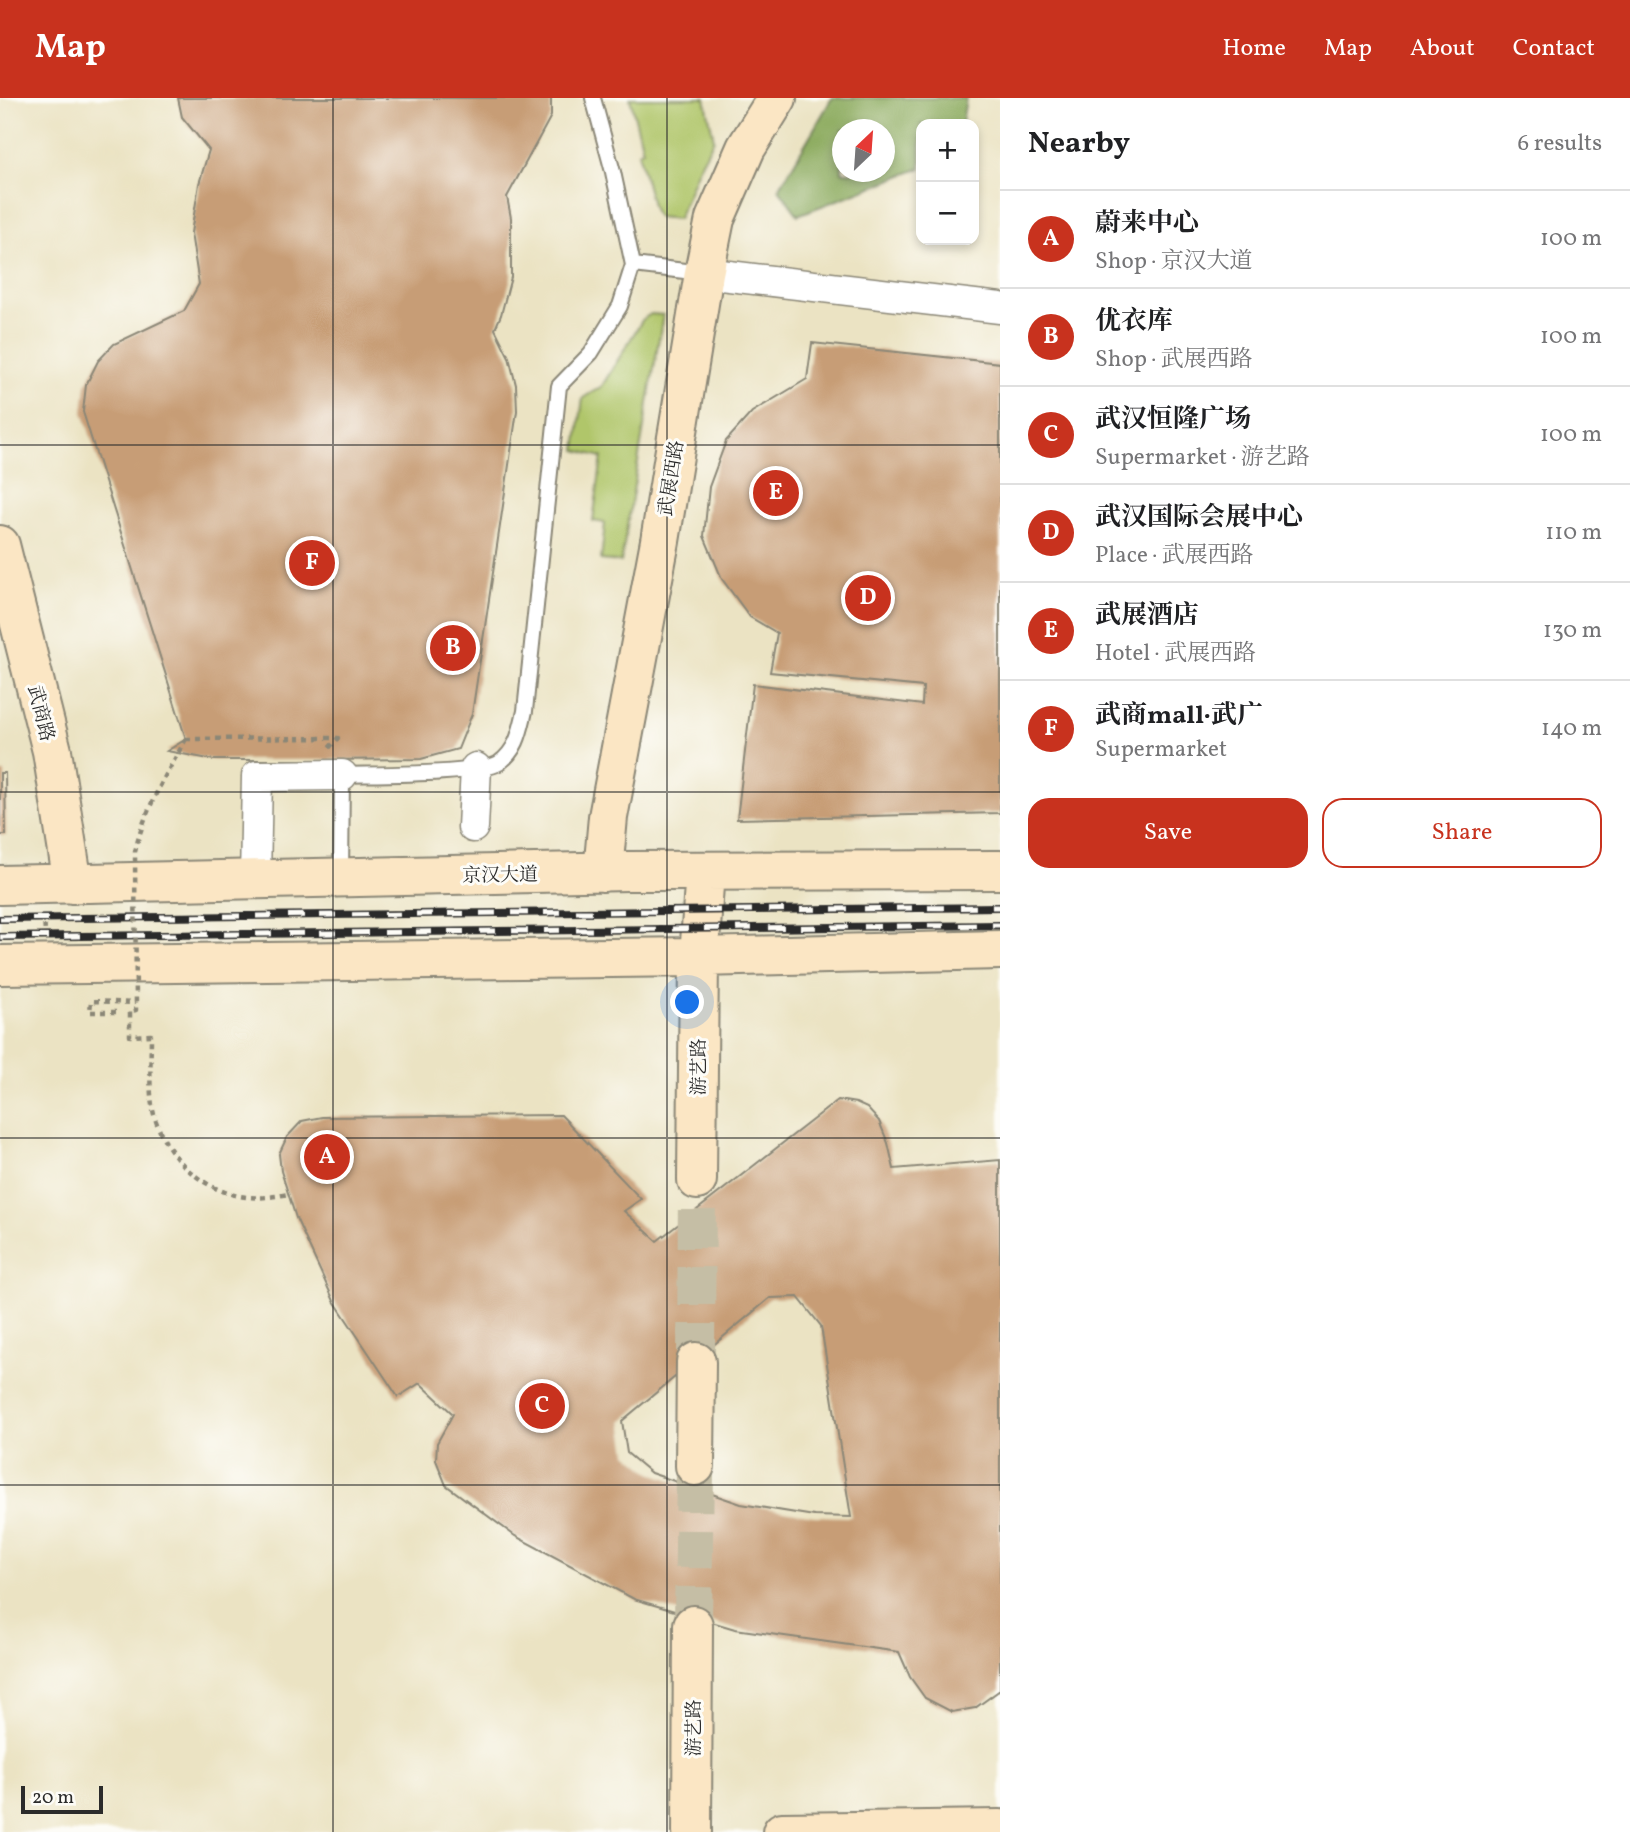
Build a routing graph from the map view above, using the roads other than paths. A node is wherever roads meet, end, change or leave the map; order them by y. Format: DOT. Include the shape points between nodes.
graph roads {
  1 [pos="593,98"];
  2 [pos="777,98"];
  3 [pos="633,265"];
  4 [pos="704,274"];
  5 [pos="1000,308"];
  6 [pos="0,545"];
  7 [pos="476,768"];
  8 [pos="342,775"];
  9 [pos="473,827"];
  10 [pos="1000,870"];
  11 [pos="705,871"];
  12 [pos="603,872"];
  13 [pos="341,877"];
  14 [pos="255,879"];
  15 [pos="73,884"];
  16 [pos="0,886"];
  17 [pos="1000,950"];
  18 [pos="699,957"];
  19 [pos="0,965"];
  20 [pos="697,1180"];
  21 [pos="696,1363"];
  22 [pos="695,1466"];
  23 [pos="693,1625"];
  24 [pos="1000,1829"];
  25 [pos="692,1832"];
  26 [pos="782,1832"];
  1 -- 3 [label="lane"];
  2 -- 4 [label="main road, 武展西路" via="728,186 715,219"];
  3 -- 4 [label="lane"];
  3 -- 7 [label="lane" via="620,306 591,353 559,386 525,711 517,745 497,764"];
  4 -- 5 [label="street"];
  4 -- 12 [label="main road, 武展西路" via="608,817"];
  6 -- 15 [label="main road, 武商路" via="52,751"];
  7 -- 8 [label="lane"];
  7 -- 9 [label="street"];
  8 -- 13 [label="lane"];
  8 -- 14 [label="street" via="257,776"];
  10 -- 11 [label="main road, 京汉大道"];
  11 -- 12 [label="main road, 京汉大道"];
  11 -- 18 [label="main road, 游艺路"];
  12 -- 13 [label="main road, 京汉大道"];
  13 -- 14 [label="main road, 京汉大道"];
  14 -- 15 [label="main road, 京汉大道"];
  15 -- 16 [label="main road, 京汉大道"];
  17 -- 18 [label="main road"];
  18 -- 19 [label="main road"];
  18 -- 20 [label="main road, 游艺路"];
  21 -- 22 [label="main road"];
  23 -- 25 [label="main road, 游艺路"];
  24 -- 26 [label="main road"];
}
